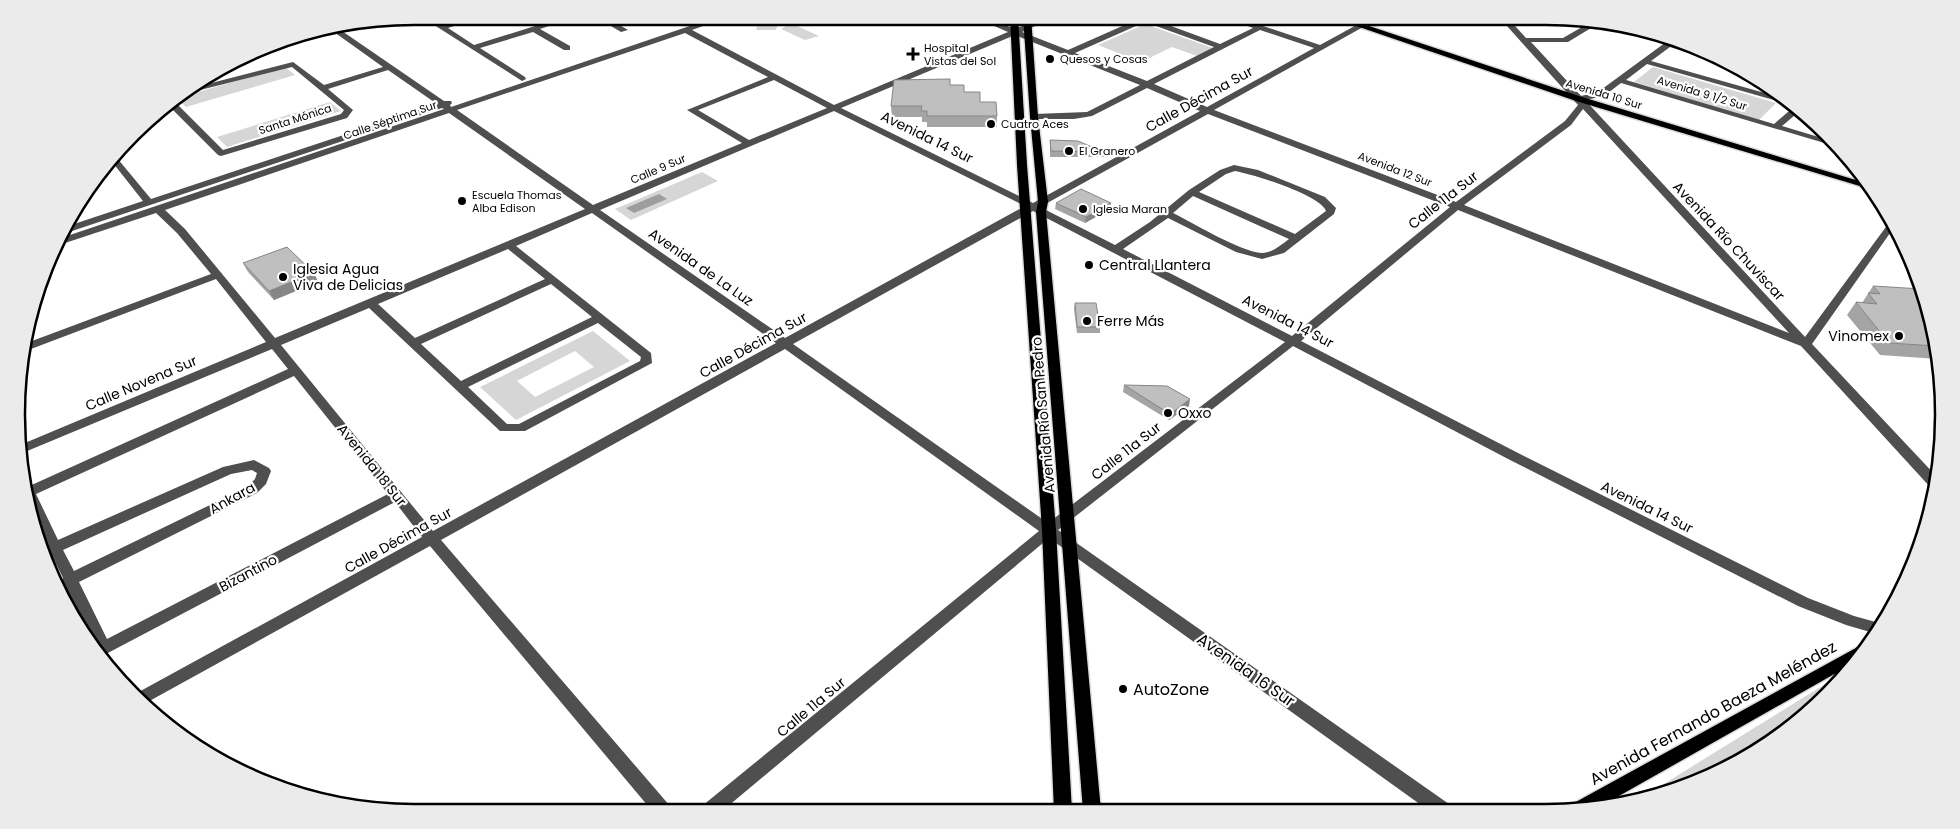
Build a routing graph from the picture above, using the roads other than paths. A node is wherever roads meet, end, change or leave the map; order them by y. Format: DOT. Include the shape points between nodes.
graph roads {
  1 [pos="438,25"];
  2 [pos="452,25"];
  3 [pos="547,25"];
  4 [pos="615,25"];
  5 [pos="684,25"];
  6 [pos="700,25"];
  7 [pos="998,25"];
  8 [pos="1015,25"];
  9 [pos="1133,25"];
  10 [pos="1166,25"];
  11 [pos="1250,25"];
  12 [pos="1359,25"];
  13 [pos="1510,25"];
  14 [pos="1362,26"];
  15 [pos="1028,27"];
  16 [pos="1588,27"];
  17 [pos="442,28"];
  18 [pos="1258,28"];
  19 [pos="534,29"];
  20 [pos="624,30"];
  21 [pos="685,30"];
  22 [pos="338,32"];
  23 [pos="1015,32"];
  24 [pos="1524,40"];
  25 [pos="1668,45"];
  26 [pos="1220,47"];
  27 [pos="473,48"];
  28 [pos="567,48"];
  29 [pos="1321,48"];
  30 [pos="1069,53"];
  31 [pos="1647,62"];
  32 [pos="388,66"];
  33 [pos="774,77"];
  34 [pos="522,79"];
  35 [pos="1622,81"];
  36 [pos="1146,84"];
  37 [pos="204,87"];
  38 [pos="321,87"];
  39 [pos="1578,98"];
  40 [pos="1773,98"];
  41 [pos="175,107"];
  42 [pos="448,108"];
  43 [pos="834,108"];
  44 [pos="1208,111"];
  45 [pos="1792,113"];
  46 [pos="1034,116"];
  47 [pos="1776,127"];
  48 [pos="1823,141"];
  49 [pos="749,144"];
  50 [pos="118,163"];
  51 [pos="1860,185"];
  52 [pos="1192,192"];
  53 [pos="154,206"];
  54 [pos="1457,206"];
  55 [pos="1034,207"];
  56 [pos="593,211"];
  57 [pos="1168,214"];
  58 [pos="73,228"];
  59 [pos="1888,229"];
  60 [pos="1297,238"];
  61 [pos="66,240"];
  62 [pos="510,246"];
  63 [pos="1116,249"];
  64 [pos="218,275"];
  65 [pos="552,280"];
  66 [pos="372,304"];
  67 [pos="599,318"];
  68 [pos="1294,341"];
  69 [pos="414,343"];
  70 [pos="785,344"];
  71 [pos="1806,344"];
  72 [pos="31,345"];
  73 [pos="273,345"];
  74 [pos="294,372"];
  75 [pos="460,386"];
  76 [pos="27,447"];
  77 [pos="1930,478"];
  78 [pos="32,491"];
  79 [pos="396,495"];
  80 [pos="38,516"];
  81 [pos="1066,516"];
  82 [pos="1049,530"];
  83 [pos="432,538"];
  84 [pos="1069,546"];
  85 [pos="54,548"];
  86 [pos="69,580"];
  87 [pos="1872,626"];
  88 [pos="99,644"];
  89 [pos="102,649"];
  90 [pos="1850,657"];
  91 [pos="146,696"];
  92 [pos="1594,801"];
  93 [pos="657,804"];
  94 [pos="718,804"];
  95 [pos="1063,804"];
  96 [pos="1091,804"];
  97 [pos="1434,804"];
  1 -- 17 [label="street"];
  2 -- 17 [label="street"];
  3 -- 19 [label="street"];
  4 -- 20 [label="street"];
  5 -- 34 [label="street, Calle Séptima Sur"];
  6 -- 21 [label="street, Calle Séptima Sur"];
  7 -- 23 [label="street, Avenida 12 Sur"];
  8 -- 23 [label="main road, Avenida Río San Pedro"];
  9 -- 30 [label="street"];
  10 -- 26 [label="street"];
  11 -- 18 [label="street"];
  12 -- 14 [label="main road, Avenida 10 Sur"];
  13 -- 24 [label="street, Avenida Río Chuviscar"];
  14 -- 29 [label="street, Calle Décima Sur"];
  14 -- 39 [label="main road, Avenida 10 Sur"];
  15 -- 23 [label="street, Avenida 12 Sur"];
  15 -- 30 [label="street, Avenida 12 Sur"];
  15 -- 46 [label="main road, Avenida Río San Pedro"];
  16 -- 24 [label="street" via="1565,40"];
  17 -- 27 [label="street"];
  18 -- 26 [label="street"];
  18 -- 29 [label="street"];
  19 -- 27 [label="street"];
  19 -- 28 [label="street"];
  21 -- 33 [label="street, Avenida 14 Sur"];
  21 -- 42 [label="street, Calle Séptima Sur"];
  22 -- 32 [label="street, Avenida de La Luz"];
  23 -- 43 [label="street, Calle 9 Sur"];
  23 -- 55 [label="main road, Avenida Río San Pedro"];
  24 -- 39 [label="street, Avenida Río Chuviscar"];
  25 -- 31 [label="street"];
  26 -- 36 [label="street"];
  27 -- 34 [label="street"];
  29 -- 44 [label="street, Calle Décima Sur"];
  30 -- 36 [label="street, Avenida 12 Sur"];
  31 -- 35 [label="street"];
  31 -- 40 [label="street"];
  32 -- 38 [label="street"];
  32 -- 42 [label="street, Avenida de La Luz"];
  33 -- 43 [label="street, Avenida 14 Sur"];
  33 -- 49 [label="street" via="691,110"];
  34 -- 42 [label="street, Calle Séptima Sur"];
  35 -- 39 [label="street" via="1596,97"];
  35 -- 47 [label="street, Avenida 9 1/2 Sur"];
  36 -- 44 [label="street, Avenida 12 Sur"];
  36 -- 46 [label="street" via="1085,115"];
  37 -- 38 [label="street, Santa Mónica" via="290,64 295,64"];
  38 -- 41 [label="street, Santa Mónica" via="349,110 347,114 226,153 218,152"];
  39 -- 51 [label="main road, Avenida 10 Sur"];
  39 -- 54 [label="street, Calle 11a Sur" via="1582,106 1568,123"];
  39 -- 71 [label="street, Avenida Río Chuviscar"];
  42 -- 53 [label="street, Calle Séptima Sur"];
  42 -- 56 [label="street, Avenida de La Luz"];
  43 -- 49 [label="street, Calle 9 Sur"];
  43 -- 55 [label="street, Avenida 14 Sur"];
  44 -- 54 [label="street, Avenida 12 Sur"];
  44 -- 55 [label="street, Calle Décima Sur"];
  45 -- 47 [label="street"];
  46 -- 55 [label="main road, Avenida Río San Pedro"];
  47 -- 48 [label="street, Avenida 9 1/2 Sur"];
  49 -- 56 [label="street, Calle 9 Sur"];
  50 -- 53 [label="street, Avenida 18 Sur"];
  52 -- 57 [label="street"];
  52 -- 60 [label="street"];
  52 -- 60 [label="street" via="1223,172 1239,168 1327,202 1331,212"];
  53 -- 58 [label="street, Calle Séptima Sur"];
  53 -- 61 [label="street, Calle Séptima Sur"];
  53 -- 64 [label="street, Avenida 18 Sur" via="181,231"];
  54 -- 68 [label="street, Calle 11a Sur"];
  54 -- 71 [label="street, Avenida 12 Sur"];
  55 -- 63 [label="street, Avenida 14 Sur"];
  55 -- 70 [label="street, Calle Décima Sur"];
  55 -- 81 [label="main road, Avenida Río San Pedro"];
  55 -- 82 [label="main road, Avenida Río San Pedro"];
  56 -- 62 [label="street, Calle 9 Sur"];
  56 -- 70 [label="street, Avenida de La Luz"];
  57 -- 60 [label="street" via="1255,256 1274,254"];
  57 -- 63 [label="street"];
  59 -- 71 [label="street"];
  62 -- 65 [label="street"];
  62 -- 66 [label="street, Calle 9 Sur"];
  63 -- 68 [label="street, Avenida 14 Sur"];
  64 -- 72 [label="street"];
  64 -- 73 [label="street, Avenida 18 Sur"];
  65 -- 67 [label="street"];
  65 -- 69 [label="street"];
  66 -- 69 [label="street"];
  66 -- 73 [label="street, Calle 9 Sur"];
  67 -- 75 [label="street"];
  67 -- 75 [label="street" via="647,356 643,366 514,429 504,428"];
  68 -- 81 [label="street, Calle 11a Sur"];
  68 -- 87 [label="street, Avenida 14 Sur" via="1542,471 1803,602"];
  69 -- 75 [label="street"];
  70 -- 82 [label="street, Avenida de La Luz"];
  70 -- 83 [label="street, Calle Décima Sur"];
  71 -- 77 [label="street, Avenida Río Chuviscar"];
  73 -- 74 [label="street, Avenida 18 Sur"];
  73 -- 76 [label="street, Calle Novena Sur"];
  74 -- 78 [label="street"];
  74 -- 79 [label="street, Avenida 18 Sur"];
  79 -- 83 [label="street, Avenida 18 Sur"];
  79 -- 89 [label="street, Bizantino"];
  80 -- 85 [label="street"];
  81 -- 82 [label="street, Calle 11a Sur"];
  81 -- 84 [label="main road, Avenida Río San Pedro"];
  82 -- 84 [label="street, Avenida 16 Sur"];
  82 -- 94 [label="street, Calle 11a Sur"];
  82 -- 95 [label="main road, Avenida Río San Pedro"];
  83 -- 91 [label="street, Calle Décima Sur"];
  83 -- 93 [label="street, Avenida 18 Sur"];
  84 -- 96 [label="main road, Avenida Río San Pedro"];
  84 -- 97 [label="street, Avenida 16 Sur"];
  85 -- 86 [label="street"];
  85 -- 86 [label="street, Ankara" via="228,470 254,466 264,471 261,481 252,490"];
  86 -- 88 [label="street"];
  90 -- 92 [label="main road, Avenida Fernando Baeza Meléndez"];
}
